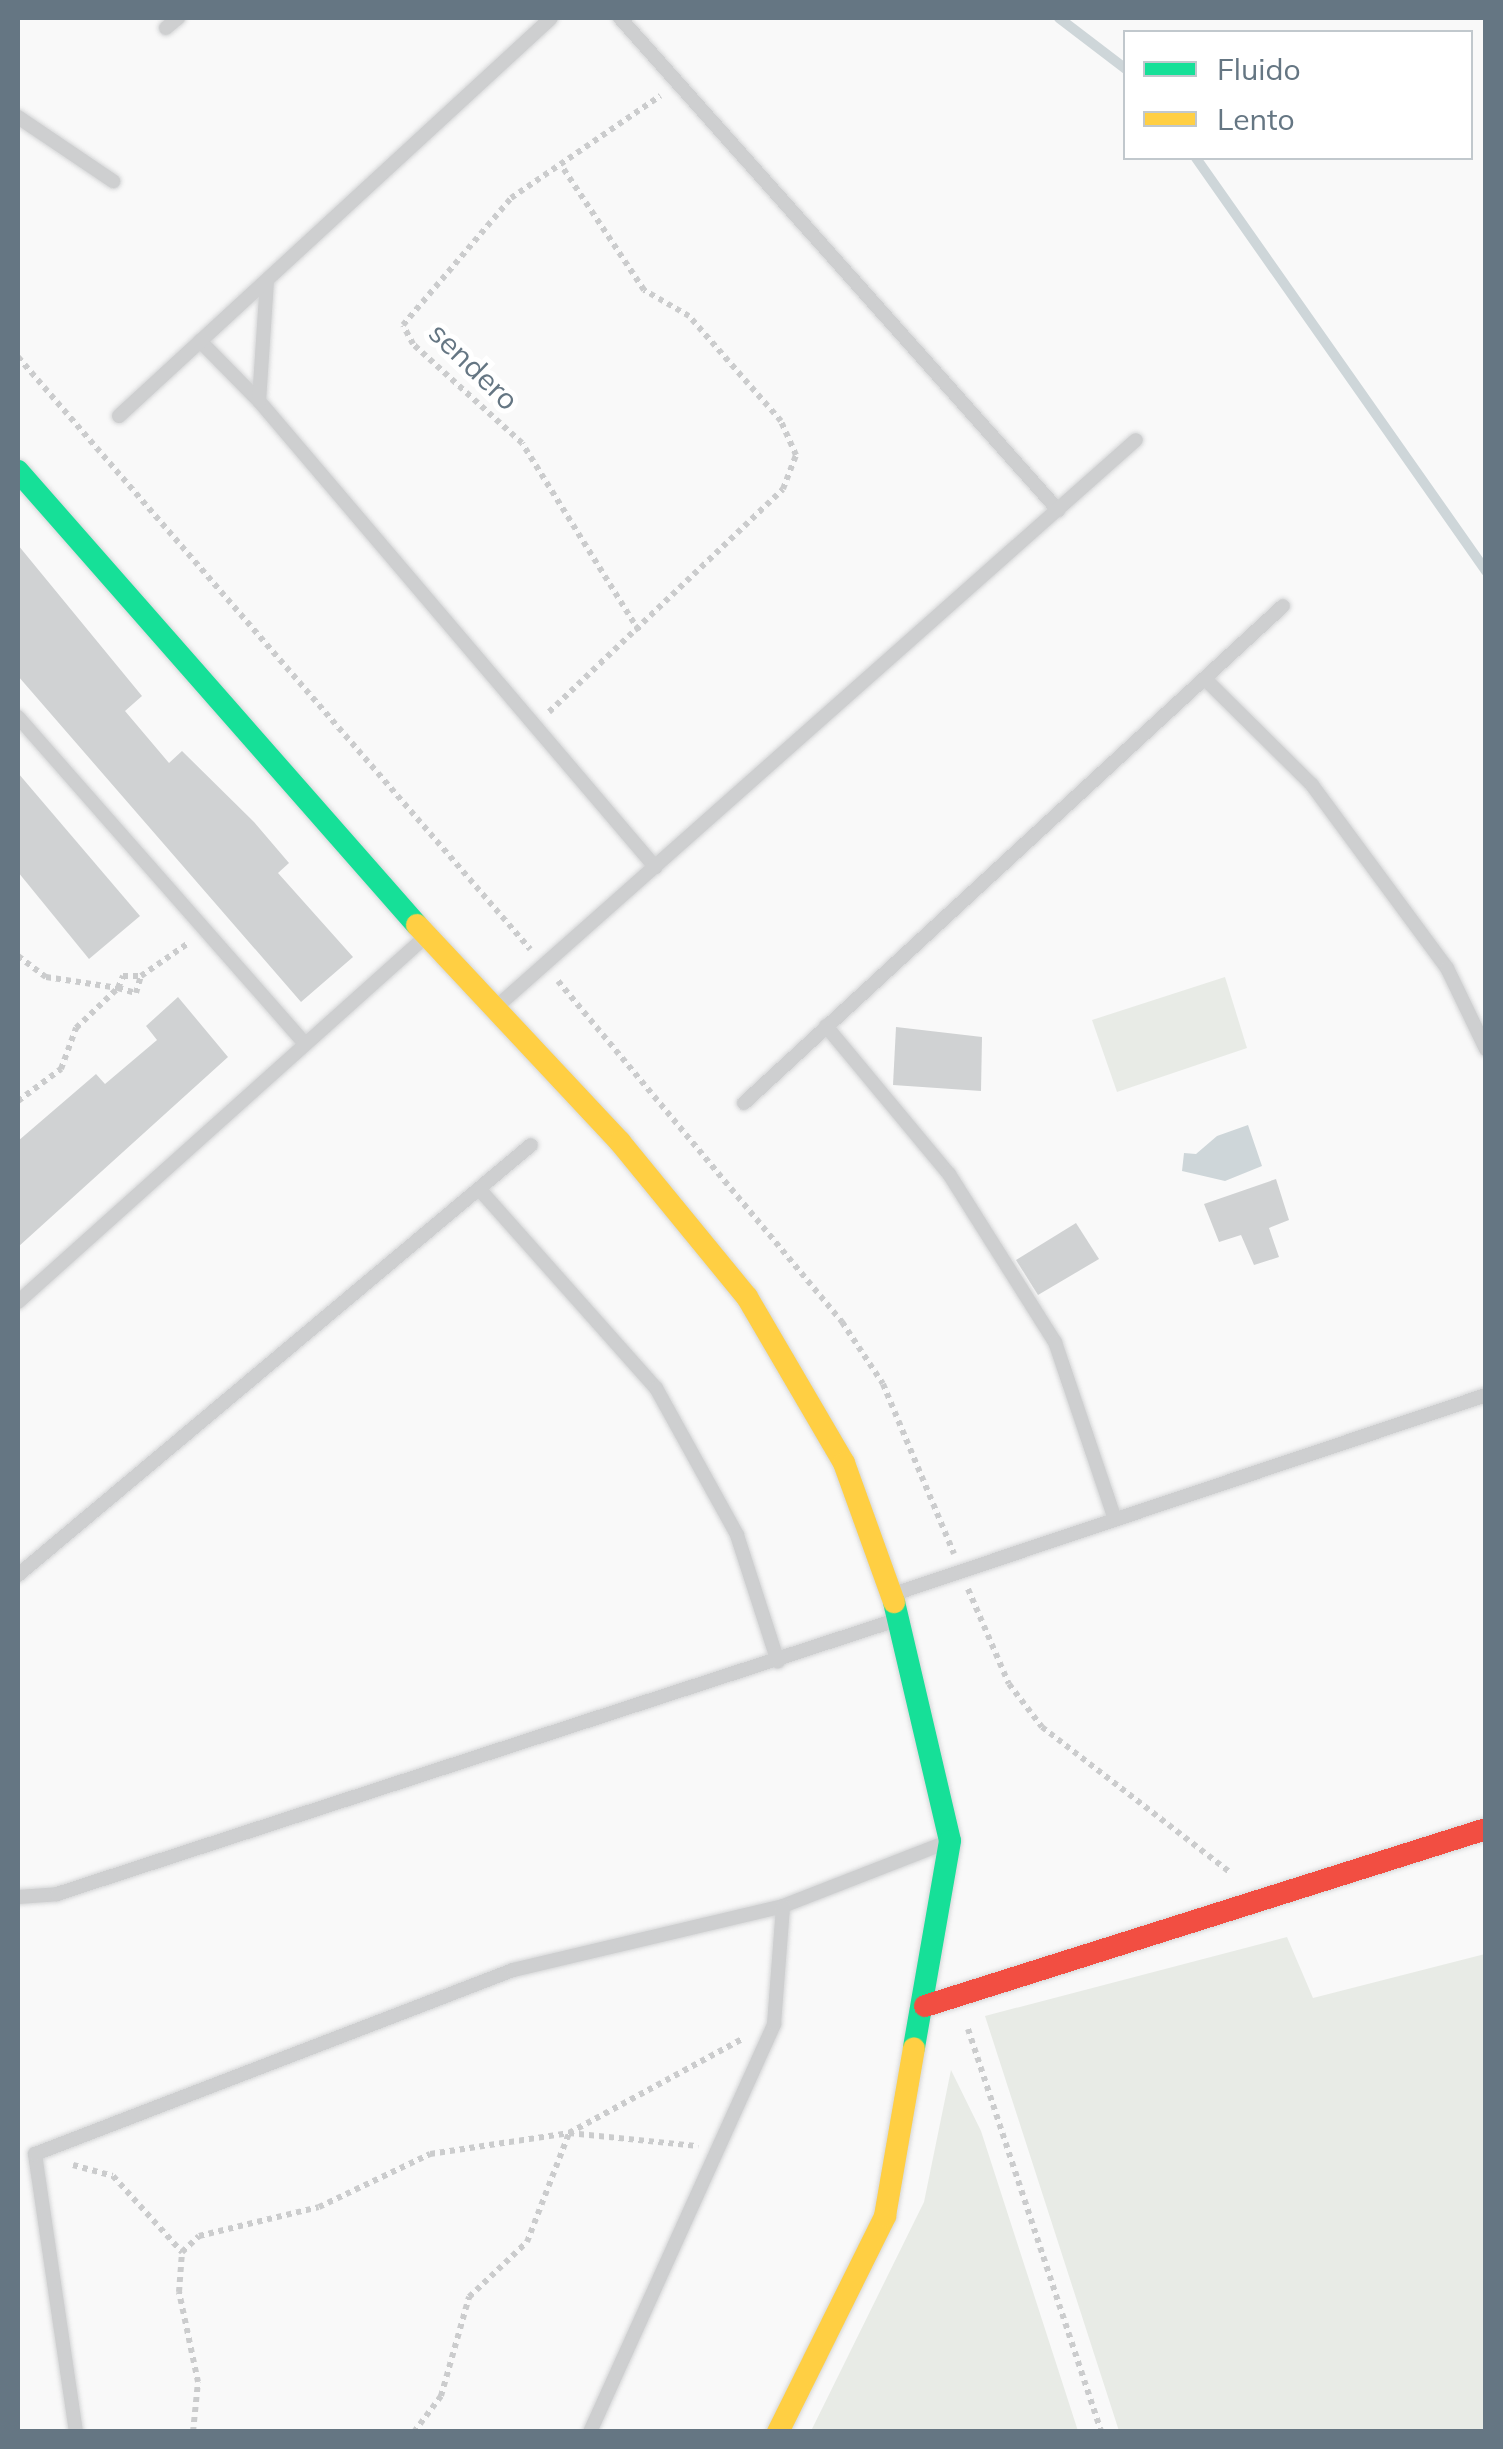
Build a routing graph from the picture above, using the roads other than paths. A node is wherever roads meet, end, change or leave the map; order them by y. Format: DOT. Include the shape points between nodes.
graph roads {
  1 [pos="551,18"];
  2 [pos="620,18"];
  3 [pos="18,117"];
  4 [pos="113,181"];
  5 [pos="266,280"];
  6 [pos="200,341"];
  7 [pos="259,402"];
  8 [pos="119,416"];
  9 [pos="1136,440"];
  10 [pos="18,471"];
  11 [pos="1058,510"];
  12 [pos="1284,606"];
  13 [pos="1205,679"];
  14 [pos="18,717"];
  15 [pos="655,867"];
  16 [pos="428,935"];
  17 [pos="493,1011"];
  18 [pos="826,1026"];
  19 [pos="304,1044"];
  20 [pos="1486,1050"];
  21 [pos="744,1103"];
  22 [pos="531,1145"];
  23 [pos="480,1190"];
  24 [pos="18,1302"];
  25 [pos="1486,1395"];
  26 [pos="1115,1520"];
  27 [pos="18,1574"];
  28 [pos="892,1594"];
  29 [pos="898,1619"];
  30 [pos="778,1662"];
  31 [pos="1486,1829"];
  32 [pos="950,1841"];
  33 [pos="18,1897"];
  34 [pos="783,1906"];
  35 [pos="924,2006"];
  36 [pos="76,2432"];
  37 [pos="590,2432"];
  38 [pos="778,2432"];
  1 -- 5 [label="lane"];
  2 -- 11 [label="lane"];
  3 -- 4 [label="lane"];
  5 -- 6 [label="lane"];
  5 -- 7 [label="lane"];
  6 -- 7 [label="lane"];
  6 -- 8 [label="lane"];
  7 -- 15 [label="lane"];
  9 -- 11 [label="lane"];
  10 -- 16 [label="street"];
  11 -- 15 [label="lane"];
  12 -- 13 [label="lane"];
  13 -- 18 [label="lane"];
  13 -- 20 [label="lane" via="1312,785 1448,968"];
  14 -- 19 [label="lane"];
  15 -- 17 [label="lane"];
  16 -- 17 [label="street"];
  16 -- 19 [label="lane"];
  17 -- 28 [label="street" via="620,1142 748,1297 844,1463"];
  18 -- 21 [label="lane"];
  18 -- 26 [label="lane" via="948,1174 1054,1342"];
  19 -- 24 [label="lane"];
  22 -- 23 [label="lane"];
  23 -- 27 [label="lane"];
  23 -- 30 [label="lane" via="656,1388 736,1535"];
  25 -- 26 [label="lane"];
  26 -- 28 [label="lane"];
  28 -- 29 [label="street"];
  29 -- 30 [label="lane"];
  29 -- 32 [label="street"];
  30 -- 33 [label="lane" via="56,1894"];
  31 -- 35 [label="street"];
  32 -- 34 [label="lane"];
  32 -- 35 [label="street"];
  34 -- 36 [label="lane" via="512,1970 35,2154"];
  34 -- 37 [label="lane" via="774,2024"];
  35 -- 38 [label="street" via="885,2216"];
}
